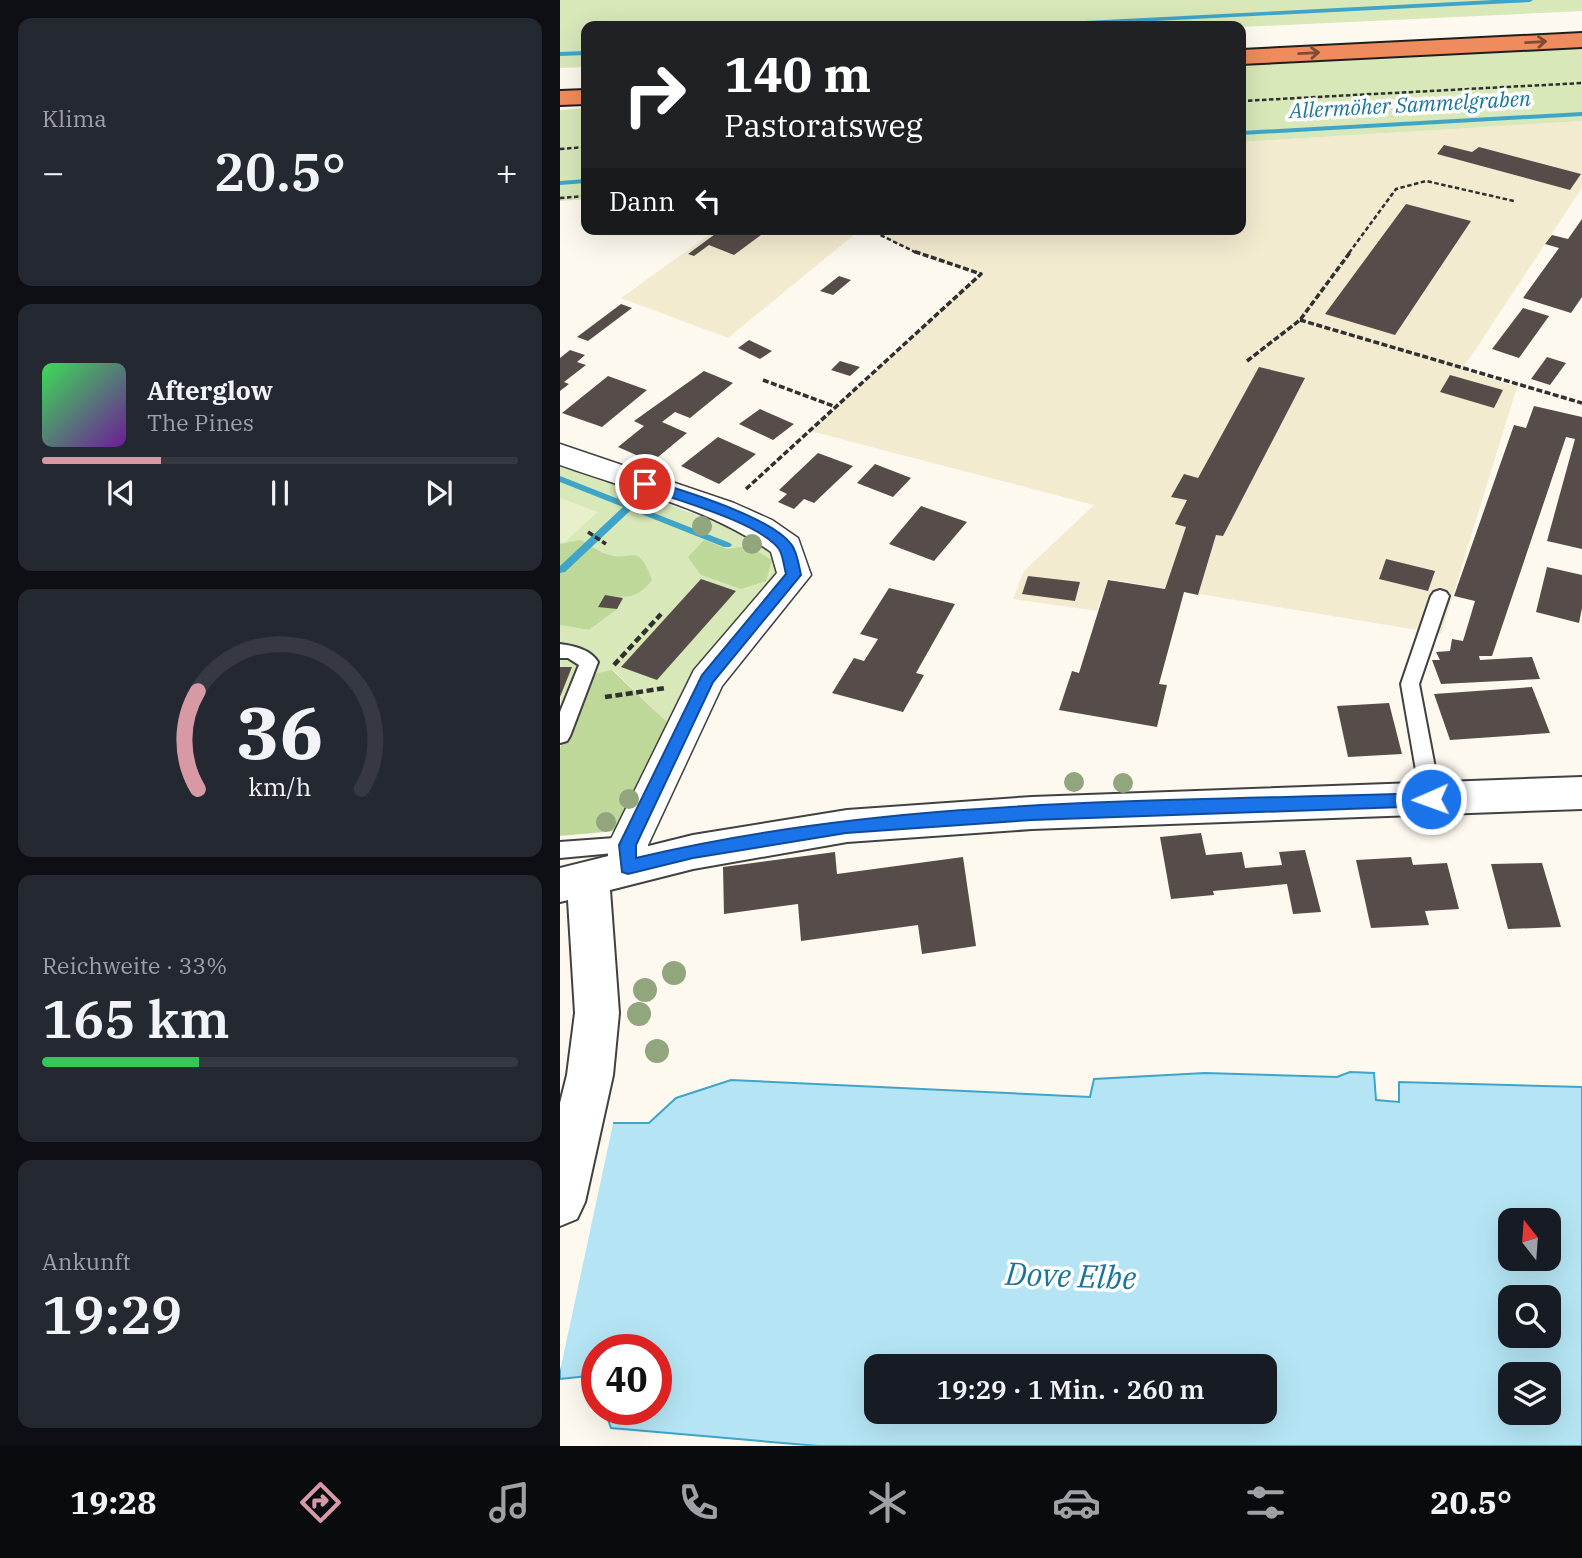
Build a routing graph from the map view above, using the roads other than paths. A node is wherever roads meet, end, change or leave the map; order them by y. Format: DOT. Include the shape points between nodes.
graph roads {
  1 [pos="1582,22"];
  2 [pos="1246,39"];
  3 [pos="1582,40"];
  4 [pos="1246,57"];
  5 [pos="581,78"];
  6 [pos="560,80"];
  7 [pos="581,97"];
  8 [pos="560,98"];
  9 [pos="560,454"];
  10 [pos="1440,596"];
  11 [pos="560,651"];
  12 [pos="560,736"];
  13 [pos="1582,793"];
  14 [pos="1431,799"];
  15 [pos="593,865"];
  16 [pos="560,1202"];
  1 -- 2 [label="highway"];
  4 -- 3 [label="highway, one-way"];
  5 -- 6 [label="highway"];
  7 -- 8 [label="highway"];
  9 -- 15 [label="street" via="760,527 786,547 794,575 707,679"];
  10 -- 14 [label="lane" via="1410,684"];
  11 -- 12 [label="lane" via="589,662"];
  13 -- 14 [label="street"];
  14 -- 15 [label="street" via="1032,813 846,826"];
  15 -- 16 [label="street" via="597,1013 590,1075"];
}
